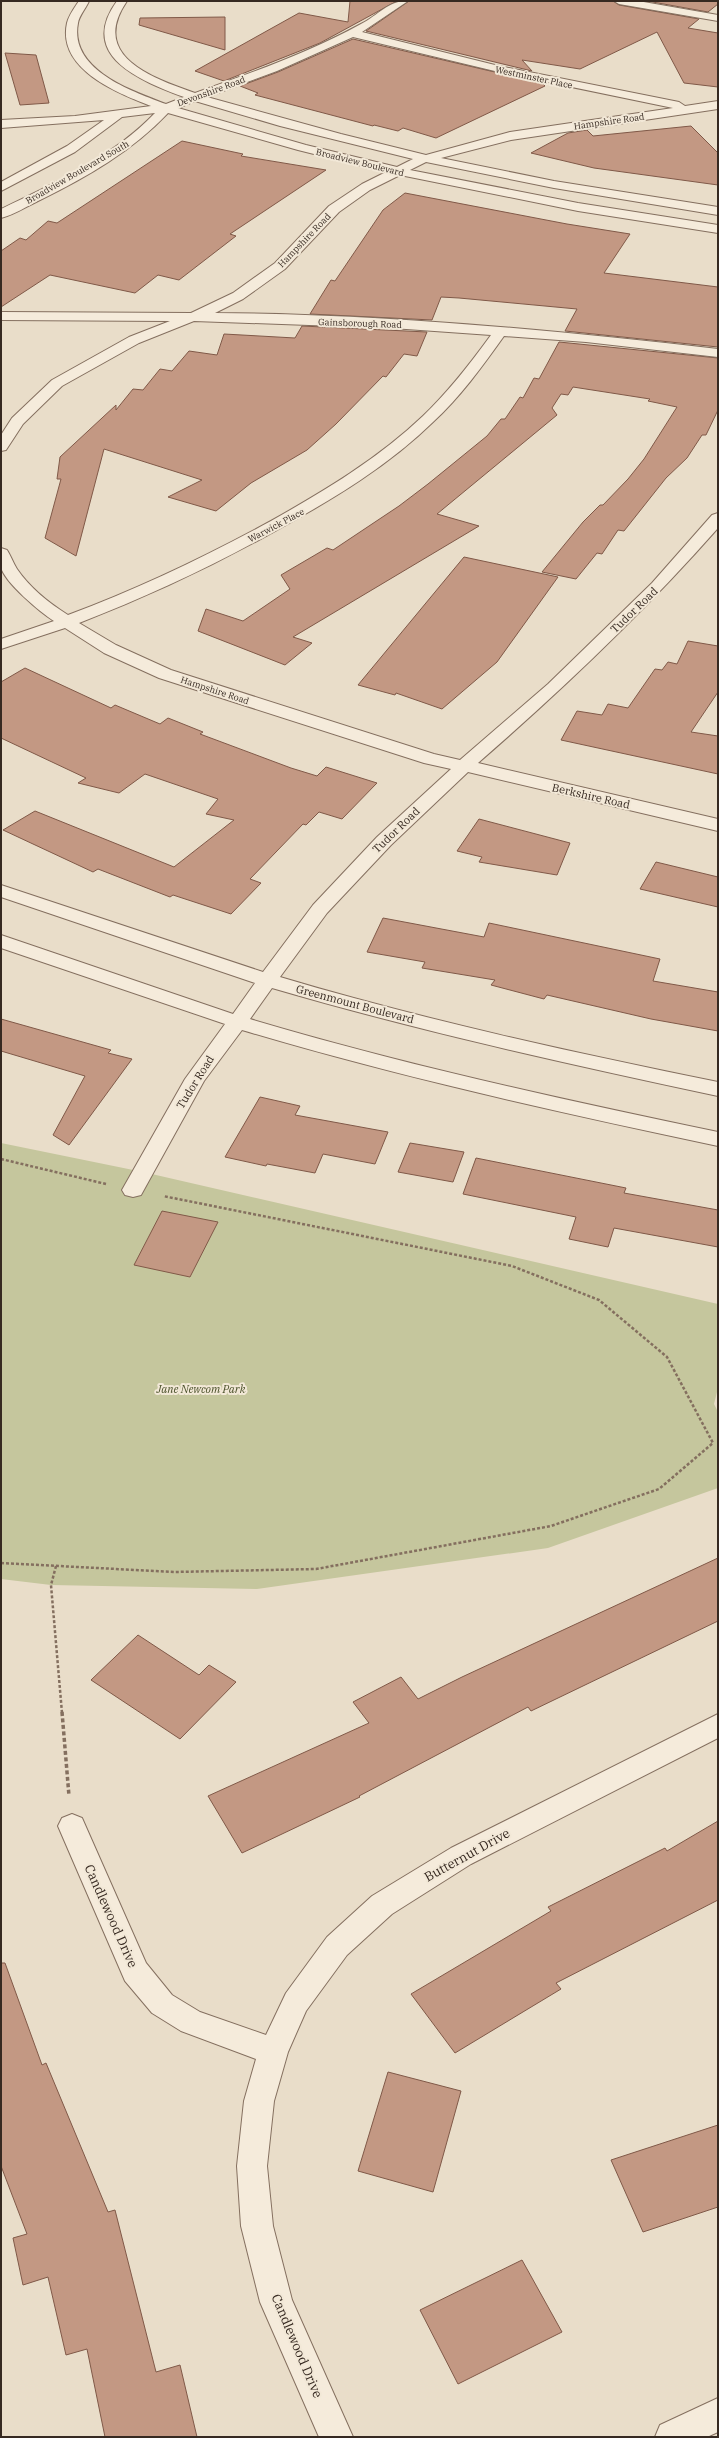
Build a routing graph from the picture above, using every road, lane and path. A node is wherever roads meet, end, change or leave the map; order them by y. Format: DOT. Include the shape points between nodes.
graph roads {
  1 [pos="84,1"];
  2 [pos="122,1"];
  3 [pos="403,1"];
  4 [pos="619,1"];
  5 [pos="718,18"];
  6 [pos="352,33"];
  7 [pos="194,97"];
  8 [pos="718,105"];
  9 [pos="166,108"];
  10 [pos="693,109"];
  11 [pos="718,112"];
  12 [pos="118,115"];
  13 [pos="1,124"];
  14 [pos="423,159"];
  15 [pos="396,172"];
  16 [pos="1,187"];
  17 [pos="718,211"];
  18 [pos="1,214"];
  19 [pos="718,229"];
  20 [pos="1,316"];
  21 [pos="192,318"];
  22 [pos="501,331"];
  23 [pos="718,353"];
  24 [pos="1,447"];
  25 [pos="718,518"];
  26 [pos="1,553"];
  27 [pos="66,622"];
  28 [pos="1,644"];
  29 [pos="464,766"];
  30 [pos="718,825"];
  31 [pos="1,891"];
  32 [pos="1,941"];
  33 [pos="268,981"];
  34 [pos="235,1021"];
  35 [pos="718,1089"];
  36 [pos="718,1139"];
  37 [pos="1,1159"];
  38 [pos="133,1190"];
  39 [pos="1,1563"];
  40 [pos="56,1566"];
  41 [pos="718,1725"];
  42 [pos="72,1826"];
  43 [pos="273,2051"];
  44 [pos="718,2414"];
  45 [pos="336,2437"];
  46 [pos="672,2437"];
  1 -- 9 [label="street, Broadview Boulevard" via="72,23 71,36 73,48 80,59 103,79 137,97"];
  2 -- 7 [label="street, Broadview Boulevard" via="115,10 109,34 111,45 138,72 168,88"];
  3 -- 6 [label="street, Devonshire Road"];
  4 -- 5 [label="street"];
  6 -- 7 [label="street, Devonshire Road" via="273,69"];
  6 -- 10 [label="street, Westminster Place" via="499,69"];
  7 -- 9 [label="street, Devonshire Road"];
  7 -- 14 [label="street, Broadview Boulevard"];
  8 -- 10 [label="street, Hampshire Road"];
  9 -- 12 [label="street, Devonshire Road"];
  9 -- 15 [label="street, Broadview Boulevard"];
  9 -- 18 [label="street, Broadview Boulevard South" via="153,123 107,156"];
  10 -- 11 [label="street, Westminster Place"];
  10 -- 14 [label="street, Hampshire Road" via="510,136"];
  12 -- 13 [label="street, Devonshire Road"];
  12 -- 16 [label="street" via="71,149"];
  14 -- 15 [label="street, Hampshire Road"];
  14 -- 17 [label="street, Broadview Boulevard" via="540,183"];
  15 -- 19 [label="street, Broadview Boulevard" via="522,198"];
  15 -- 21 [label="street, Hampshire Road" via="334,209 317,224 291,255 266,277 238,296"];
  20 -- 21 [label="street, Gainsborough Road"];
  21 -- 22 [label="street, Gainsborough Road" via="392,324"];
  21 -- 24 [label="street, Hampshire Road" via="134,340 84,366 57,384 17,421"];
  22 -- 23 [label="street, Gainsborough Road"];
  22 -- 27 [label="street, Warwick Place" via="455,392 415,431 344,485 301,512 188,571"];
  25 -- 29 [label="street, Tudor Road" via="658,586 554,688"];
  26 -- 27 [label="street, Hampshire Road" via="10,570 27,591"];
  27 -- 28 [label="street, Warwick Place"];
  27 -- 29 [label="street, Hampshire Road" via="110,648 165,674 358,737 430,759"];
  29 -- 30 [label="street, Berkshire Road"];
  29 -- 33 [label="street, Tudor Road" via="384,841 320,909 281,959"];
  31 -- 33 [label="street, Greenmount Boulevard"];
  32 -- 34 [label="street"];
  33 -- 34 [label="street, Tudor Road"];
  33 -- 35 [label="street, Greenmount Boulevard" via="561,1056"];
  34 -- 36 [label="street" via="556,1104"];
  34 -- 38 [label="street, Tudor Road" via="195,1078"];
  37 -- 38 [label="path"];
  38 -- 40 [label="path" via="512,1266 600,1300 667,1357 713,1443 659,1489 550,1526 316,1569 174,1572"];
  39 -- 40 [label="path"];
  40 -- 42 [label="path" via="51,1585"];
  41 -- 43 [label="street, Butternut Drive" via="461,1856 382,1905 337,1946 296,2002"];
  42 -- 43 [label="street, Candlewood Drive" via="136,1972 162,2004 191,2022"];
  43 -- 45 [label="street, Candlewood Drive" via="259,2101 252,2166 257,2226 276,2302"];
  44 -- 46 [label="street"];
}
